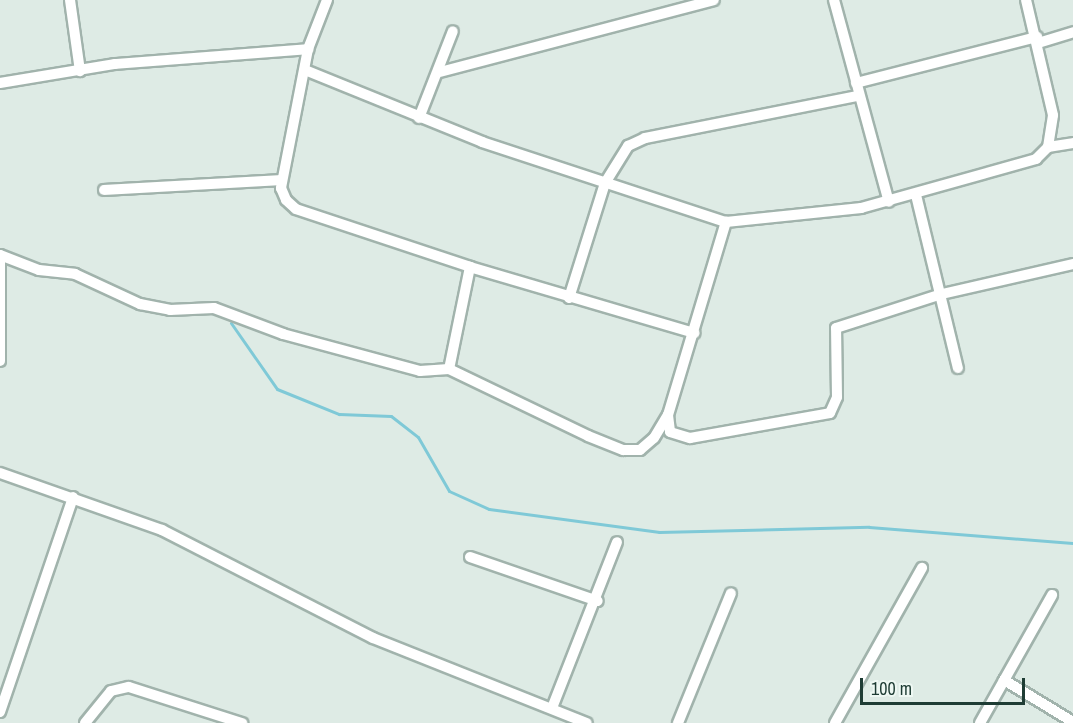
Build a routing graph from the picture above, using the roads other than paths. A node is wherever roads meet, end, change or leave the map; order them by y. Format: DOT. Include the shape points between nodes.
graph roads {
  1 [pos="70,0"];
  2 [pos="327,0"];
  3 [pos="714,0"];
  4 [pos="834,0"];
  5 [pos="1026,0"];
  6 [pos="672,5"];
  7 [pos="453,31"];
  8 [pos="1073,32"];
  9 [pos="1037,40"];
  10 [pos="308,49"];
  11 [pos="305,70"];
  12 [pos="80,71"];
  13 [pos="440,72"];
  14 [pos="0,83"];
  15 [pos="856,83"];
  16 [pos="858,96"];
  17 [pos="419,118"];
  18 [pos="1073,142"];
  19 [pos="1048,147"];
  20 [pos="282,180"];
  21 [pos="605,183"];
  22 [pos="104,190"];
  23 [pos="916,195"];
  24 [pos="889,202"];
  25 [pos="726,222"];
  26 [pos="0,255"];
  27 [pos="1073,264"];
  28 [pos="470,267"];
  29 [pos="942,294"];
  30 [pos="568,298"];
  31 [pos="694,333"];
  32 [pos="0,362"];
  33 [pos="957,368"];
  34 [pos="449,369"];
  35 [pos="668,415"];
  36 [pos="0,473"];
  37 [pos="73,497"];
  38 [pos="617,542"];
  39 [pos="470,557"];
  40 [pos="922,568"];
  41 [pos="731,593"];
  42 [pos="1052,594"];
  43 [pos="598,601"];
  44 [pos="1004,680"];
  45 [pos="552,708"];
  46 [pos="0,712"];
  47 [pos="220,719"];
  48 [pos="1073,722"];
  49 [pos="85,723"];
  50 [pos="242,723"];
  51 [pos="587,723"];
  52 [pos="678,723"];
  53 [pos="835,723"];
  54 [pos="980,723"];
  1 -- 12 [label="street"];
  2 -- 10 [label="street"];
  3 -- 6 [label="street"];
  4 -- 15 [label="street"];
  5 -- 9 [label="street"];
  6 -- 13 [label="street"];
  7 -- 13 [label="street"];
  8 -- 9 [label="street"];
  9 -- 15 [label="street"];
  9 -- 19 [label="street" via="1053,115"];
  10 -- 11 [label="street"];
  10 -- 12 [label="street" via="115,63"];
  11 -- 17 [label="street"];
  11 -- 20 [label="street"];
  12 -- 14 [label="street"];
  13 -- 17 [label="street"];
  15 -- 16 [label="street"];
  16 -- 21 [label="street" via="645,138 616,158"];
  16 -- 24 [label="street"];
  17 -- 21 [label="street"];
  18 -- 19 [label="street"];
  19 -- 23 [label="street" via="1036,159"];
  20 -- 22 [label="street"];
  20 -- 28 [label="street" via="284,194 296,209"];
  21 -- 25 [label="street"];
  21 -- 30 [label="street"];
  23 -- 24 [label="street"];
  23 -- 29 [label="street"];
  24 -- 25 [label="street"];
  25 -- 31 [label="street"];
  26 -- 32 [label="street"];
  26 -- 34 [label="street" via="39,270 75,274 140,304 170,310 214,308 284,334 420,371"];
  27 -- 29 [label="street"];
  28 -- 30 [label="street"];
  28 -- 34 [label="street"];
  29 -- 33 [label="street"];
  29 -- 35 [label="street" via="836,328 837,407 830,413 690,438 670,432"];
  30 -- 31 [label="street"];
  31 -- 35 [label="street"];
  34 -- 35 [label="street" via="487,391 623,450 647,446"];
  36 -- 37 [label="street"];
  37 -- 45 [label="street" via="162,530 383,642"];
  37 -- 46 [label="street"];
  38 -- 43 [label="street"];
  39 -- 43 [label="street"];
  40 -- 53 [label="street"];
  41 -- 52 [label="street"];
  42 -- 44 [label="street"];
  43 -- 45 [label="street"];
  44 -- 48 [label="street"];
  44 -- 54 [label="street"];
  45 -- 51 [label="street"];
  47 -- 49 [label="street" via="129,687 111,691"];
  47 -- 50 [label="street"];
}
